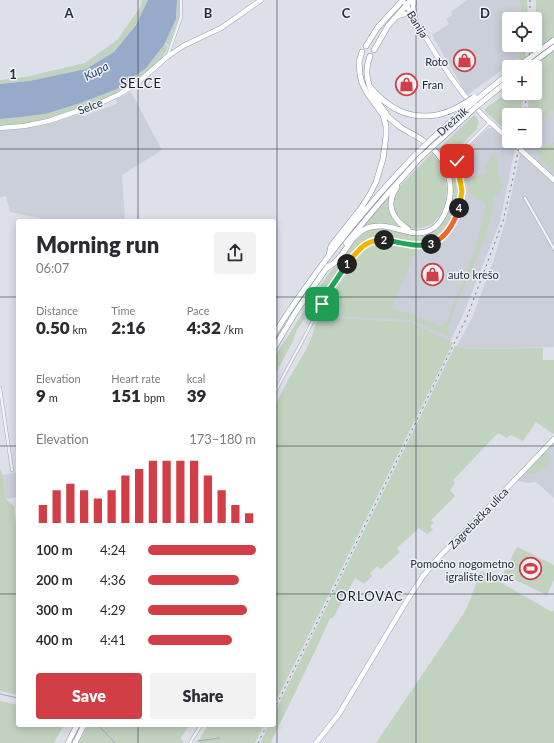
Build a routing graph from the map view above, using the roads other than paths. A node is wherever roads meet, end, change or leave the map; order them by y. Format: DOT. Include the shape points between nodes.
graph roads {
  1 [pos="181,0"];
  2 [pos="261,0"];
  3 [pos="396,0"];
  4 [pos="411,0"];
  5 [pos="414,0"];
  6 [pos="404,2"];
  7 [pos="393,11"];
  8 [pos="415,19"];
  9 [pos="392,20"];
  10 [pos="554,40"];
  11 [pos="366,46"];
  12 [pos="554,47"];
  13 [pos="374,50"];
  14 [pos="362,52"];
  15 [pos="370,56"];
  16 [pos="167,57"];
  17 [pos="527,60"];
  18 [pos="536,60"];
  19 [pos="502,79"];
  20 [pos="498,82"];
  21 [pos="502,86"];
  22 [pos="370,87"];
  23 [pos="379,110"];
  24 [pos="390,118"];
  25 [pos="490,122"];
  26 [pos="0,128"];
  27 [pos="502,133"];
  28 [pos="519,148"];
  29 [pos="401,174"];
  30 [pos="554,180"];
  31 [pos="525,198"];
  32 [pos="412,232"];
  33 [pos="554,249"];
  34 [pos="328,255"];
  35 [pos="327,268"];
  36 [pos="276,332"];
  37 [pos="276,345"];
  38 [pos="0,388"];
  39 [pos="276,390"];
  40 [pos="554,439"];
  41 [pos="12,470"];
  42 [pos="76,727"];
  43 [pos="83,727"];
  44 [pos="200,727"];
  45 [pos="68,743"];
  46 [pos="75,743"];
  47 [pos="190,743"];
  48 [pos="316,743"];
  1 -- 16 [label="street, Selce" via="181,17"];
  2 -- 16 [label="main road, Selce" via="221,28 183,46"];
  3 -- 7 [label="highway"];
  4 -- 6 [label="highway"];
  5 -- 8 [label="highway"];
  6 -- 7 [label="highway"];
  6 -- 8 [label="main road, Banija"];
  6 -- 9 [label="highway"];
  7 -- 11 [label="highway" via="378,27"];
  8 -- 9 [label="highway" via="406,13"];
  8 -- 25 [label="main road, Banija" via="451,77"];
  9 -- 13 [label="highway"];
  10 -- 17 [label="highway, bridge"];
  12 -- 18 [label="highway, bridge"];
  14 -- 23 [label="highway" via="359,62 362,83"];
  15 -- 22 [label="highway" via="367,68"];
  16 -- 26 [label="main road, Selce" via="136,84 98,104 49,121"];
  19 -- 20 [label="highway, Drežnik"];
  20 -- 22 [label="highway, bridge" via="490,84 452,111 422,116 401,112"];
  20 -- 29 [label="highway, Drežnik, bridge" via="447,125 416,155"];
  21 -- 29 [label="highway, Drežnik, bridge"];
  22 -- 24 [label="highway"];
  23 -- 24 [label="highway"];
  23 -- 34 [label="highway" via="385,120 386,136 380,171 370,194 331,246"];
  24 -- 32 [label="highway" via="436,151 449,178 449,201 441,221 429,231"];
  25 -- 27 [label="main road, Banija"];
  25 -- 39 [label="street" via="458,157 461,202 455,219 445,235 423,246 382,239 372,240 357,252 327,294"];
  28 -- 30 [label="main road, Banija"];
  29 -- 32 [label="highway" via="402,181 394,192 391,208 398,222"];
  29 -- 34 [label="highway" via="358,218"];
  29 -- 35 [label="highway"];
  31 -- 33 [label="street"];
  32 -- 35 [label="highway" via="383,226 366,229 356,236"];
  34 -- 36 [label="highway"];
  35 -- 37 [label="highway"];
  38 -- 41 [label="street"];
  40 -- 48 [label="main road, Zagrebačka ulica" via="423,576 339,714"];
  42 -- 45 [label="highway"];
  43 -- 46 [label="highway"];
  44 -- 47 [label="street"];
}
